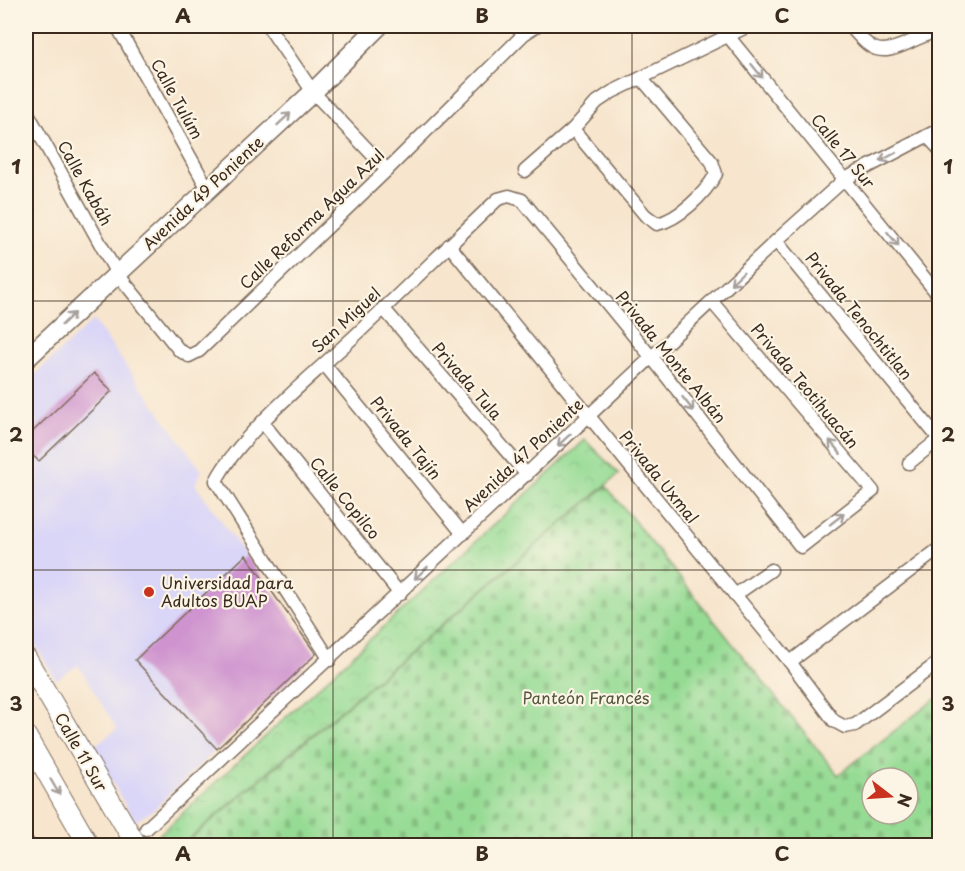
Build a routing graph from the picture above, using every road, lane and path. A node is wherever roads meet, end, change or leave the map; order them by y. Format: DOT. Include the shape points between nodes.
graph roads {
  1 [pos="117,26"];
  2 [pos="268,26"];
  3 [pos="379,26"];
  4 [pos="536,26"];
  5 [pos="748,26"];
  6 [pos="850,26"];
  7 [pos="939,27"];
  8 [pos="724,30"];
  9 [pos="642,80"];
  10 [pos="313,92"];
  11 [pos="26,110"];
  12 [pos="573,129"];
  13 [pos="939,129"];
  14 [pos="927,136"];
  15 [pos="939,150"];
  16 [pos="387,170"];
  17 [pos="525,171"];
  18 [pos="845,179"];
  19 [pos="208,189"];
  20 [pos="510,196"];
  21 [pos="776,241"];
  22 [pos="449,245"];
  23 [pos="116,272"];
  24 [pos="939,297"];
  25 [pos="712,302"];
  26 [pos="383,308"];
  27 [pos="652,358"];
  28 [pos="26,359"];
  29 [pos="324,364"];
  30 [pos="589,417"];
  31 [pos="263,423"];
  32 [pos="939,439"];
  33 [pos="909,463"];
  34 [pos="527,475"];
  35 [pos="463,534"];
  36 [pos="801,547"];
  37 [pos="939,548"];
  38 [pos="771,570"];
  39 [pos="400,594"];
  40 [pos="735,595"];
  41 [pos="26,658"];
  42 [pos="330,660"];
  43 [pos="939,661"];
  44 [pos="790,662"];
  45 [pos="26,736"];
  46 [pos="136,840"];
  47 [pos="26,841"];
  48 [pos="30,846"];
  49 [pos="89,846"];
  1 -- 19 [label="street, Calle Tulúm"];
  2 -- 10 [label="street"];
  3 -- 10 [label="main road, Avenida 49 Poniente"];
  4 -- 16 [label="street, Calle Reforma Agua Azul"];
  5 -- 8 [label="street"];
  6 -- 7 [label="street" via="876,51 890,51"];
  8 -- 9 [label="street"];
  8 -- 18 [label="street, Calle 17 Sur, one-way"];
  9 -- 12 [label="street" via="597,102"];
  9 -- 12 [label="street" via="712,162 716,174 710,185 670,221 657,224 645,215"];
  10 -- 16 [label="street"];
  19 -- 10 [label="main road, Avenida 49 Poniente, one-way"];
  11 -- 23 [label="street, Calle Kabáh"];
  12 -- 17 [label="street"];
  13 -- 14 [label="street, Avenida 47 Poniente"];
  14 -- 15 [label="street"];
  14 -- 18 [label="street, Avenida 47 Poniente, one-way"];
  16 -- 23 [label="street, Calle Reforma Agua Azul" via="199,351 189,356 179,350"];
  18 -- 21 [label="street, Avenida 47 Poniente"];
  18 -- 24 [label="street, Calle 17 Sur, one-way"];
  19 -- 23 [label="main road, Avenida 49 Poniente"];
  20 -- 22 [label="street, San Miguel" via="498,200"];
  20 -- 27 [label="street, Privada Monte Albán" via="522,200"];
  21 -- 25 [label="street, Avenida 47 Poniente, one-way"];
  21 -- 32 [label="street, Privada Tenochtitlan"];
  22 -- 26 [label="street, San Miguel"];
  22 -- 30 [label="street, Privada Uxmal"];
  28 -- 23 [label="main road, Avenida 49 Poniente, one-way"];
  25 -- 27 [label="street, Avenida 47 Poniente"];
  36 -- 25 [label="street, Privada Teotihuacán, one-way" via="873,491"];
  26 -- 29 [label="street, San Miguel"];
  26 -- 34 [label="street, Privada Tula"];
  27 -- 30 [label="street, Avenida 47 Poniente"];
  27 -- 36 [label="street, Privada Monte Albán, one-way"];
  29 -- 31 [label="street, San Miguel"];
  29 -- 35 [label="street, Privada Tajín"];
  30 -- 34 [label="street, Avenida 47 Poniente, one-way"];
  30 -- 40 [label="street, Privada Uxmal"];
  31 -- 39 [label="street, Calle Copilco"];
  31 -- 42 [label="street, San Miguel" via="216,481"];
  32 -- 33 [label="street"];
  34 -- 35 [label="street, Avenida 47 Poniente"];
  35 -- 39 [label="street, Avenida 47 Poniente, one-way"];
  37 -- 44 [label="street"];
  38 -- 40 [label="street"];
  39 -- 42 [label="street, Avenida 47 Poniente"];
  40 -- 44 [label="street, Privada Uxmal"];
  41 -- 46 [label="main road, Calle 11 Sur"];
  42 -- 46 [label="street, Avenida 47 Poniente"];
  43 -- 44 [label="street, Privada Uxmal" via="855,725 845,727 834,721"];
  45 -- 49 [label="main road, one-way"];
  47 -- 48 [label="street"];
}
